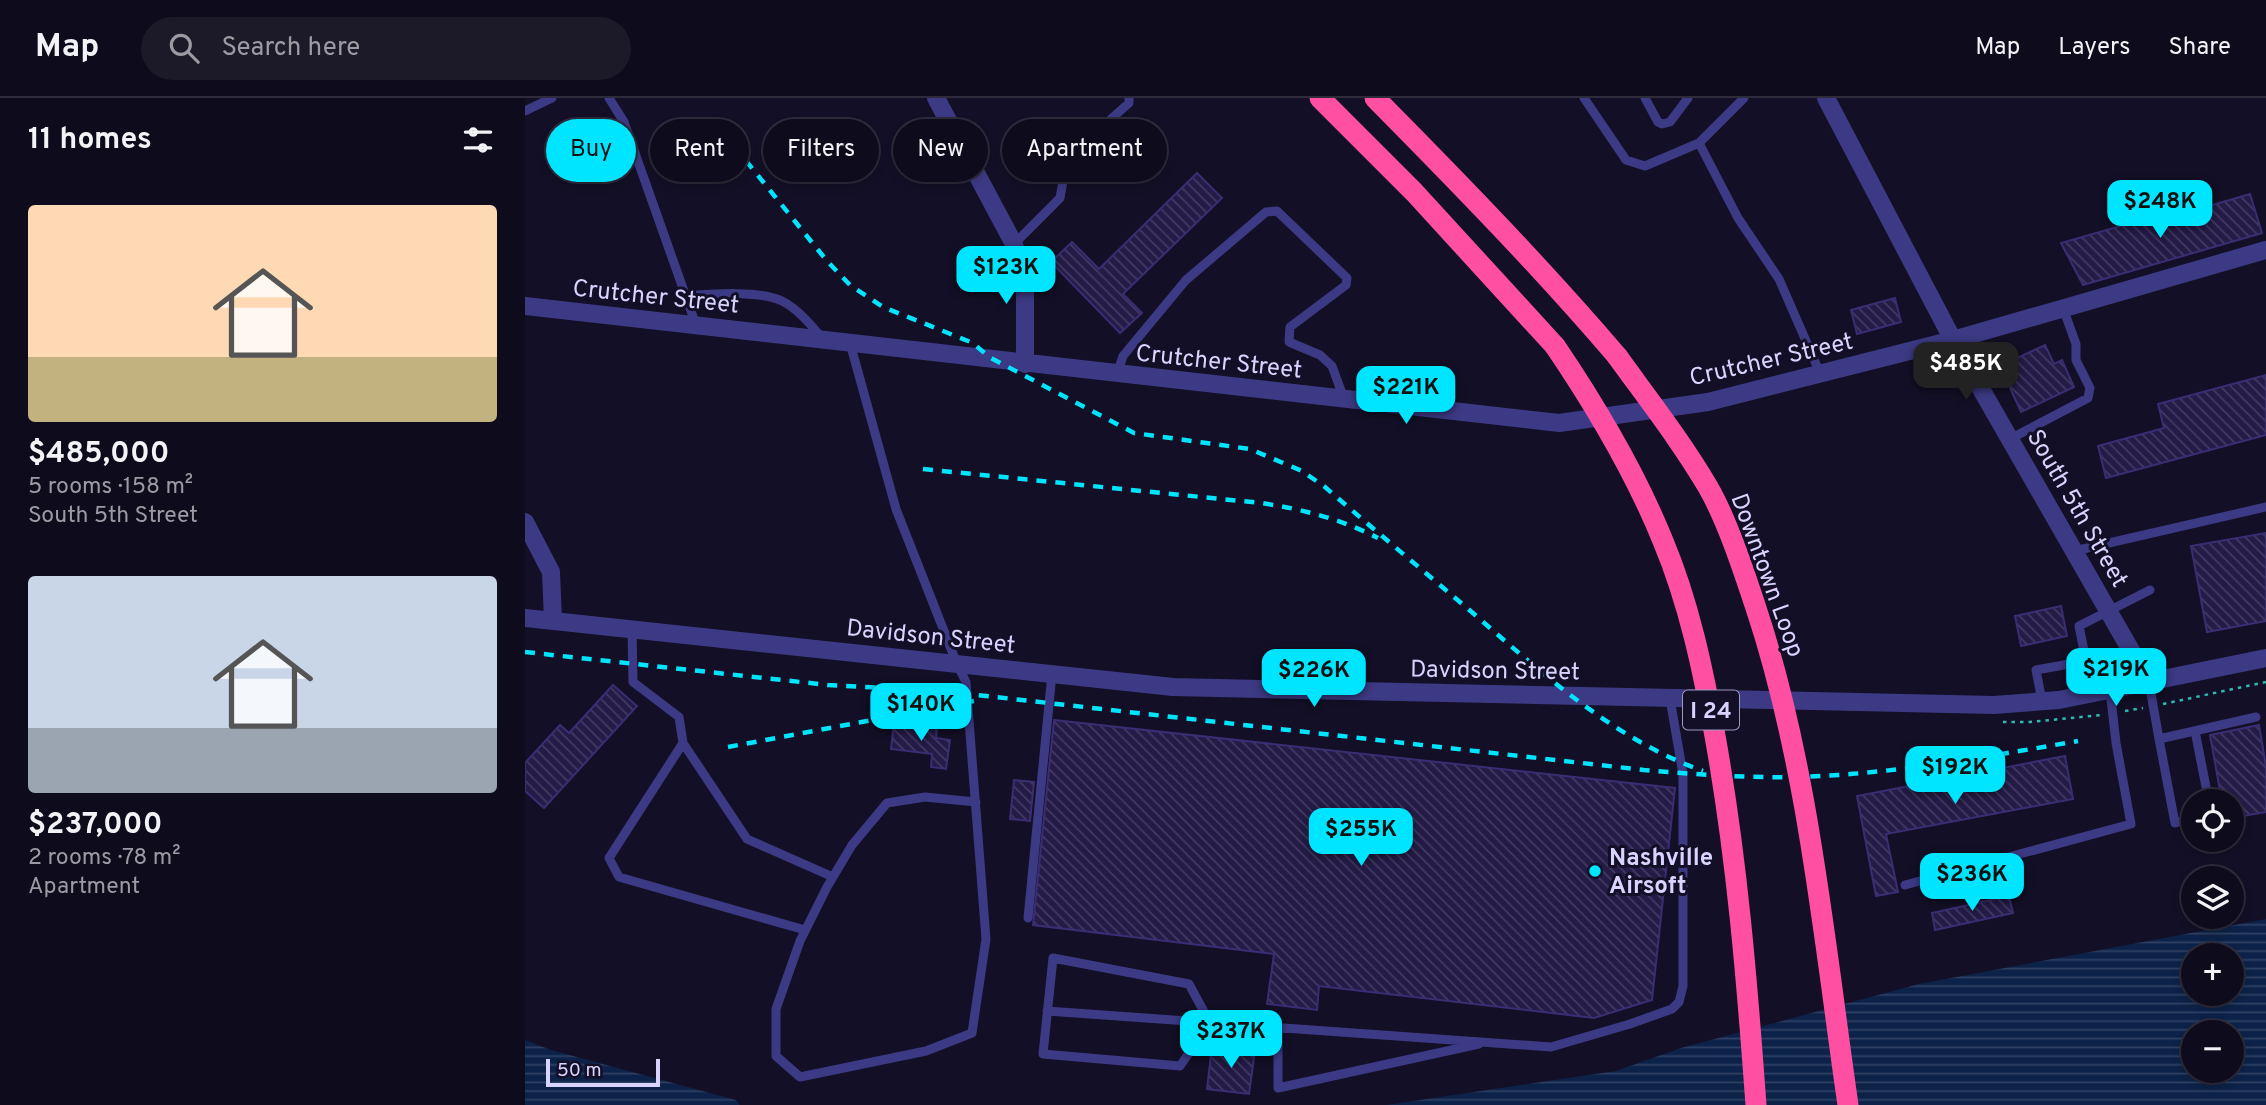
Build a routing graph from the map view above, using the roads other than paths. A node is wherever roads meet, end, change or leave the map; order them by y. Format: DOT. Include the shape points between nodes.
graph roads {
  1 [pos="552,98"];
  2 [pos="609,98"];
  3 [pos="936,98"];
  4 [pos="1129,98"];
  5 [pos="1320,98"];
  6 [pos="1375,98"];
  7 [pos="1393,98"];
  8 [pos="1584,98"];
  9 [pos="1645,98"];
  10 [pos="1688,98"];
  11 [pos="1744,98"];
  12 [pos="1826,98"];
  13 [pos="525,111"];
  14 [pos="1699,143"];
  15 [pos="1429,153"];
  16 [pos="1014,244"];
  17 [pos="2266,250"];
  18 [pos="685,296"];
  19 [pos="525,306"];
  20 [pos="2063,308"];
  21 [pos="696,325"];
  22 [pos="824,339"];
  23 [pos="1952,340"];
  24 [pos="849,342"];
  25 [pos="1024,364"];
  26 [pos="1820,373"];
  27 [pos="1117,374"];
  28 [pos="1345,400"];
  29 [pos="2010,439"];
  30 [pos="2266,507"];
  31 [pos="525,522"];
  32 [pos="2074,551"];
  33 [pos="2150,590"];
  34 [pos="2109,611"];
  35 [pos="525,618"];
  36 [pos="553,620"];
  37 [pos="632,629"];
  38 [pos="2266,658"];
  39 [pos="2086,661"];
  40 [pos="957,664"];
  41 [pos="1052,674"];
  42 [pos="2150,682"];
  43 [pos="2103,691"];
  44 [pos="1669,699"];
  45 [pos="2042,701"];
  46 [pos="2256,717"];
  47 [pos="2195,731"];
  48 [pos="2159,740"];
  49 [pos="683,743"];
  50 [pos="2206,789"];
  51 [pos="976,802"];
  52 [pos="2181,821"];
  53 [pos="833,877"];
  54 [pos="1905,885"];
  55 [pos="1028,918"];
  56 [pos="805,930"];
  57 [pos="1047,1011"];
  58 [pos="1210,1023"];
  59 [pos="1278,1029"];
  60 [pos="1491,1042"];
  61 [pos="1756,1105"];
  62 [pos="1848,1105"];
  1 -- 13 [label="lane"];
  2 -- 18 [label="lane" via="624,122"];
  3 -- 16 [label="street"];
  4 -- 16 [label="lane" via="1129,103 1067,158 1060,198"];
  5 -- 61 [label="highway, I 24, bridge" via="1414,192 1555,346 1597,408 1664,542 1689,617 1729,811"];
  6 -- 15 [label="highway, Downtown Loop"];
  7 -- 15 [label="highway"];
  8 -- 14 [label="lane" via="1626,160 1645,166"];
  9 -- 10 [label="lane" via="1662,124 1669,122"];
  11 -- 14 [label="lane"];
  12 -- 23 [label="street, South 5th Street"];
  14 -- 26 [label="lane" via="1738,218 1779,279"];
  15 -- 62 [label="highway, Downtown Loop, bridge" via="1617,356 1709,489 1744,570 1772,656 1795,754"];
  16 -- 25 [label="street" via="1025,291"];
  17 -- 20 [label="street, Crutcher Street"];
  18 -- 21 [label="lane"];
  18 -- 22 [label="lane" via="741,293 782,300"];
  19 -- 21 [label="street, Crutcher Street"];
  20 -- 23 [label="street, Crutcher Street"];
  20 -- 29 [label="lane" via="2076,344 2076,360 2090,388 2088,398"];
  21 -- 22 [label="street, Crutcher Street"];
  22 -- 24 [label="street, Crutcher Street"];
  23 -- 26 [label="street, Crutcher Street"];
  23 -- 29 [label="street, South 5th Street"];
  24 -- 25 [label="street, Crutcher Street"];
  24 -- 40 [label="lane" via="896,509"];
  25 -- 27 [label="street, Crutcher Street"];
  26 -- 28 [label="street, Crutcher Street" via="1708,402 1559,423"];
  27 -- 28 [label="street, Crutcher Street"];
  27 -- 28 [label="lane" via="1123,356 1186,280 1266,212 1277,211 1347,278 1346,285 1290,327 1289,342 1321,355 1332,366"];
  29 -- 32 [label="street, South 5th Street"];
  30 -- 32 [label="lane"];
  31 -- 36 [label="street" via="551,572"];
  32 -- 34 [label="street, South 5th Street"];
  33 -- 34 [label="lane"];
  34 -- 39 [label="lane" via="2079,626"];
  34 -- 42 [label="street, South 5th Street"];
  35 -- 36 [label="street, Davidson Street"];
  36 -- 37 [label="street, Davidson Street"];
  37 -- 40 [label="street, Davidson Street"];
  37 -- 49 [label="lane" via="633,682 679,717"];
  38 -- 42 [label="street, Davidson Street"];
  39 -- 43 [label="lane"];
  39 -- 45 [label="lane" via="2036,670"];
  40 -- 41 [label="street, Davidson Street"];
  40 -- 51 [label="lane" via="966,682"];
  41 -- 44 [label="street, Davidson Street" via="1173,687"];
  41 -- 55 [label="lane"];
  42 -- 43 [label="street, Davidson Street"];
  42 -- 48 [label="lane"];
  43 -- 45 [label="street, Davidson Street"];
  43 -- 54 [label="lane" via="2131,824"];
  44 -- 45 [label="street, Davidson Street" via="1994,705"];
  44 -- 60 [label="lane" via="1683,774 1683,986 1679,1002 1672,1009 1630,1024 1551,1047"];
  46 -- 47 [label="lane"];
  47 -- 48 [label="lane"];
  47 -- 50 [label="lane"];
  48 -- 52 [label="lane" via="2175,823"];
  49 -- 53 [label="lane" via="747,839"];
  49 -- 56 [label="lane" via="609,858 619,877"];
  51 -- 53 [label="lane" via="925,797 887,803 852,845"];
  51 -- 56 [label="lane" via="986,939 972,1033 926,1051 800,1077 776,1056 776,1009"];
  53 -- 56 [label="lane"];
  57 -- 58 [label="lane"];
  57 -- 58 [label="lane" via="1043,1055 1180,1066"];
  57 -- 58 [label="lane" via="1053,958 1189,984"];
  58 -- 59 [label="lane"];
  59 -- 60 [label="lane"];
  59 -- 60 [label="lane" via="1278,1088"];
}
